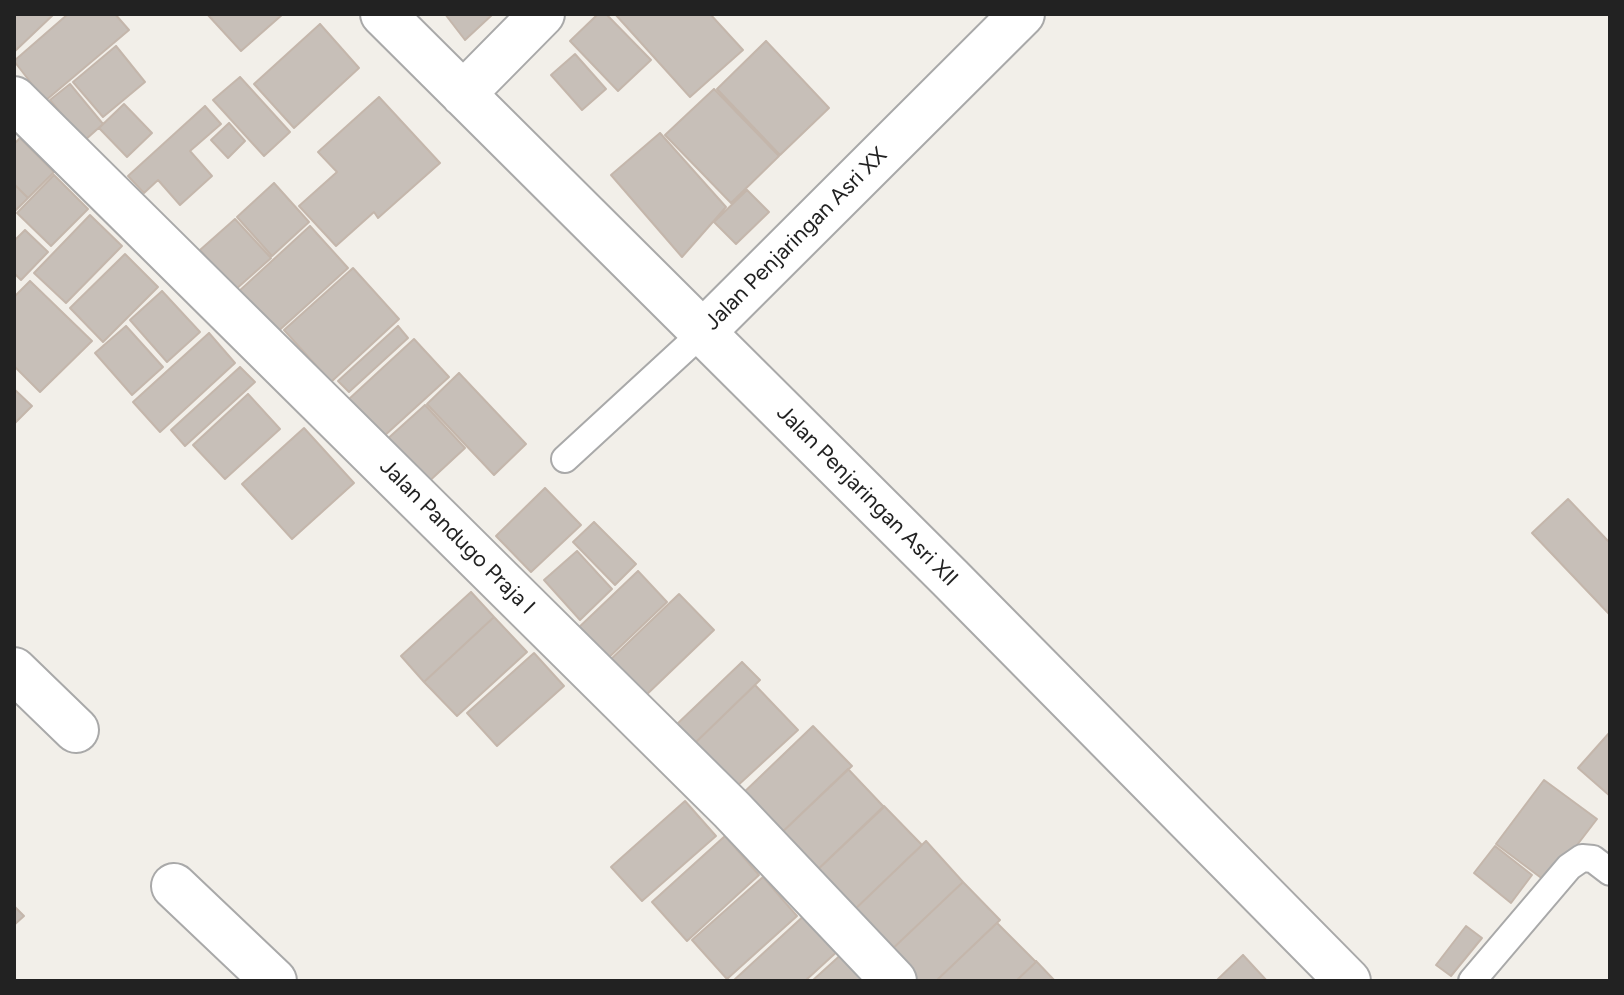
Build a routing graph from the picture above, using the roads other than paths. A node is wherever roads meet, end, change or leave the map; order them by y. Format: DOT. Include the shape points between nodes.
graph roads {
  1 [pos="383,14"];
  2 [pos="542,14"];
  3 [pos="1022,14"];
  4 [pos="463,94"];
  5 [pos="14,99"];
  6 [pos="703,332"];
  7 [pos="565,459"];
  8 [pos="14,670"];
  9 [pos="76,730"];
  10 [pos="1610,872"];
  11 [pos="174,886"];
  12 [pos="274,981"];
  13 [pos="894,981"];
  14 [pos="1348,981"];
  15 [pos="1472,981"];
  1 -- 4 [label="street, Jalan Penjaringan Asri XII"];
  2 -- 4 [label="street"];
  3 -- 6 [label="street, Jalan Penjaringan Asri XX"];
  4 -- 6 [label="street, Jalan Penjaringan Asri XII"];
  5 -- 13 [label="street, Jalan Pandugo Praja I" via="732,810"];
  6 -- 7 [label="lane, Jalan Penjaringan Asri XX"];
  6 -- 14 [label="street, Jalan Penjaringan Asri XII"];
  8 -- 9 [label="street"];
  10 -- 15 [label="lane" via="1593,859 1582,858 1569,867"];
  11 -- 12 [label="street"];
}
